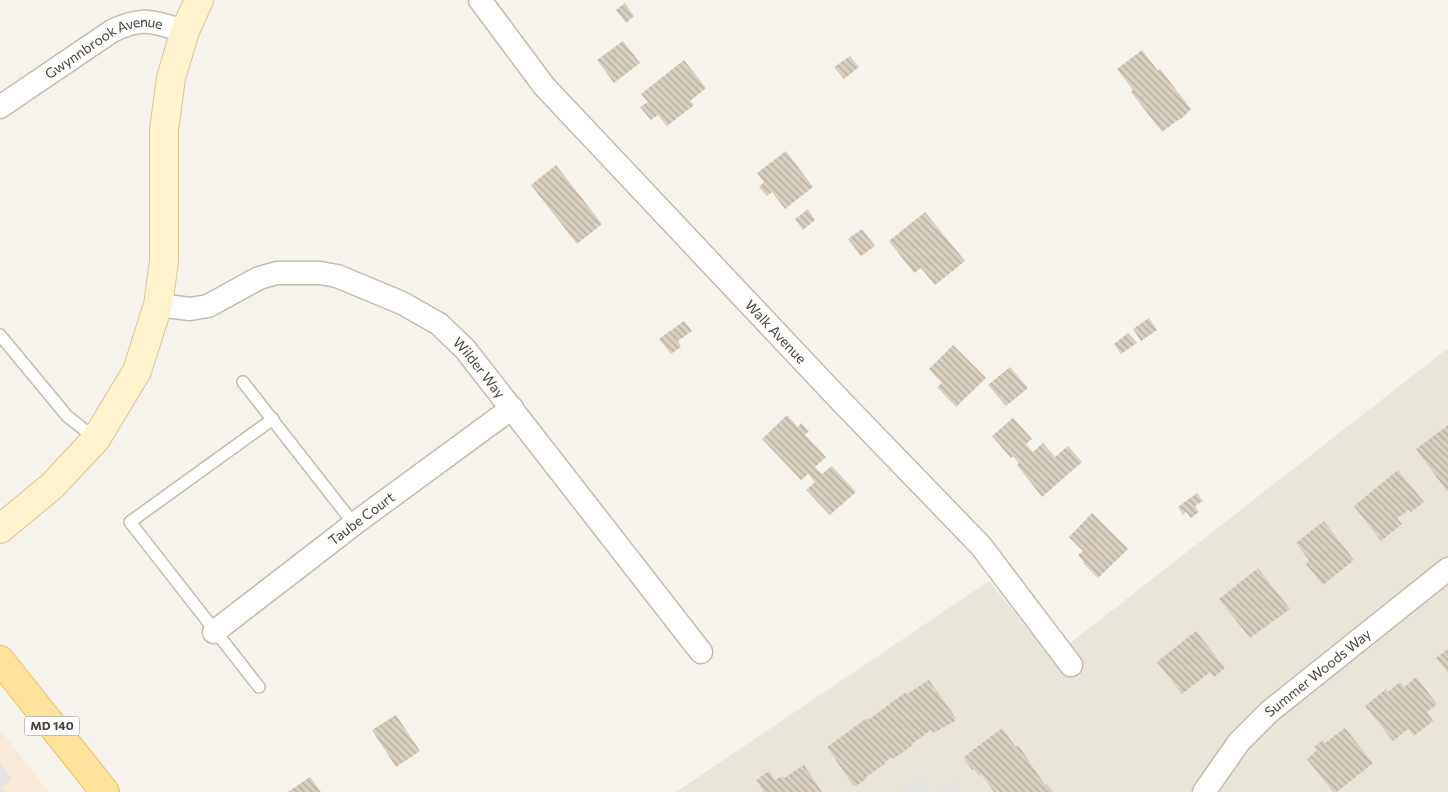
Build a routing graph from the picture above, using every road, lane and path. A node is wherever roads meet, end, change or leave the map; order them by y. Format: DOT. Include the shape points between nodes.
graph roads {
  1 [pos="199,0"];
  2 [pos="480,0"];
  3 [pos="185,31"];
  4 [pos="0,107"];
  5 [pos="158,305"];
  6 [pos="0,335"];
  7 [pos="243,382"];
  8 [pos="512,408"];
  9 [pos="273,419"];
  10 [pos="96,440"];
  11 [pos="354,524"];
  12 [pos="0,529"];
  13 [pos="1448,569"];
  14 [pos="214,632"];
  15 [pos="702,652"];
  16 [pos="0,660"];
  17 [pos="1071,665"];
  18 [pos="259,687"];
  19 [pos="105,792"];
  20 [pos="1204,792"];
  1 -- 3 [label="street, Gwynnbrook Avenue"];
  2 -- 17 [label="street, Walk Avenue" via="544,86 981,546"];
  3 -- 4 [label="street, Gwynnbrook Avenue" via="144,20 128,23"];
  3 -- 5 [label="street" via="170,78 164,130 164,261"];
  5 -- 8 [label="street, Wilder Way" via="190,309 208,306 259,278 277,273 310,272 337,276 402,303 439,324 465,349"];
  5 -- 10 [label="street" via="136,370"];
  6 -- 10 [label="lane" via="67,416"];
  7 -- 9 [label="lane"];
  8 -- 11 [label="street, Taube Court"];
  8 -- 15 [label="street, Wilder Way"];
  9 -- 11 [label="lane"];
  9 -- 14 [label="lane" via="130,522"];
  10 -- 12 [label="street" via="52,486"];
  11 -- 14 [label="street, Taube Court"];
  13 -- 20 [label="street, Summer Woods Way" via="1269,712 1239,742"];
  14 -- 18 [label="lane"];
  16 -- 19 [label="main road, MD 140"];
}
